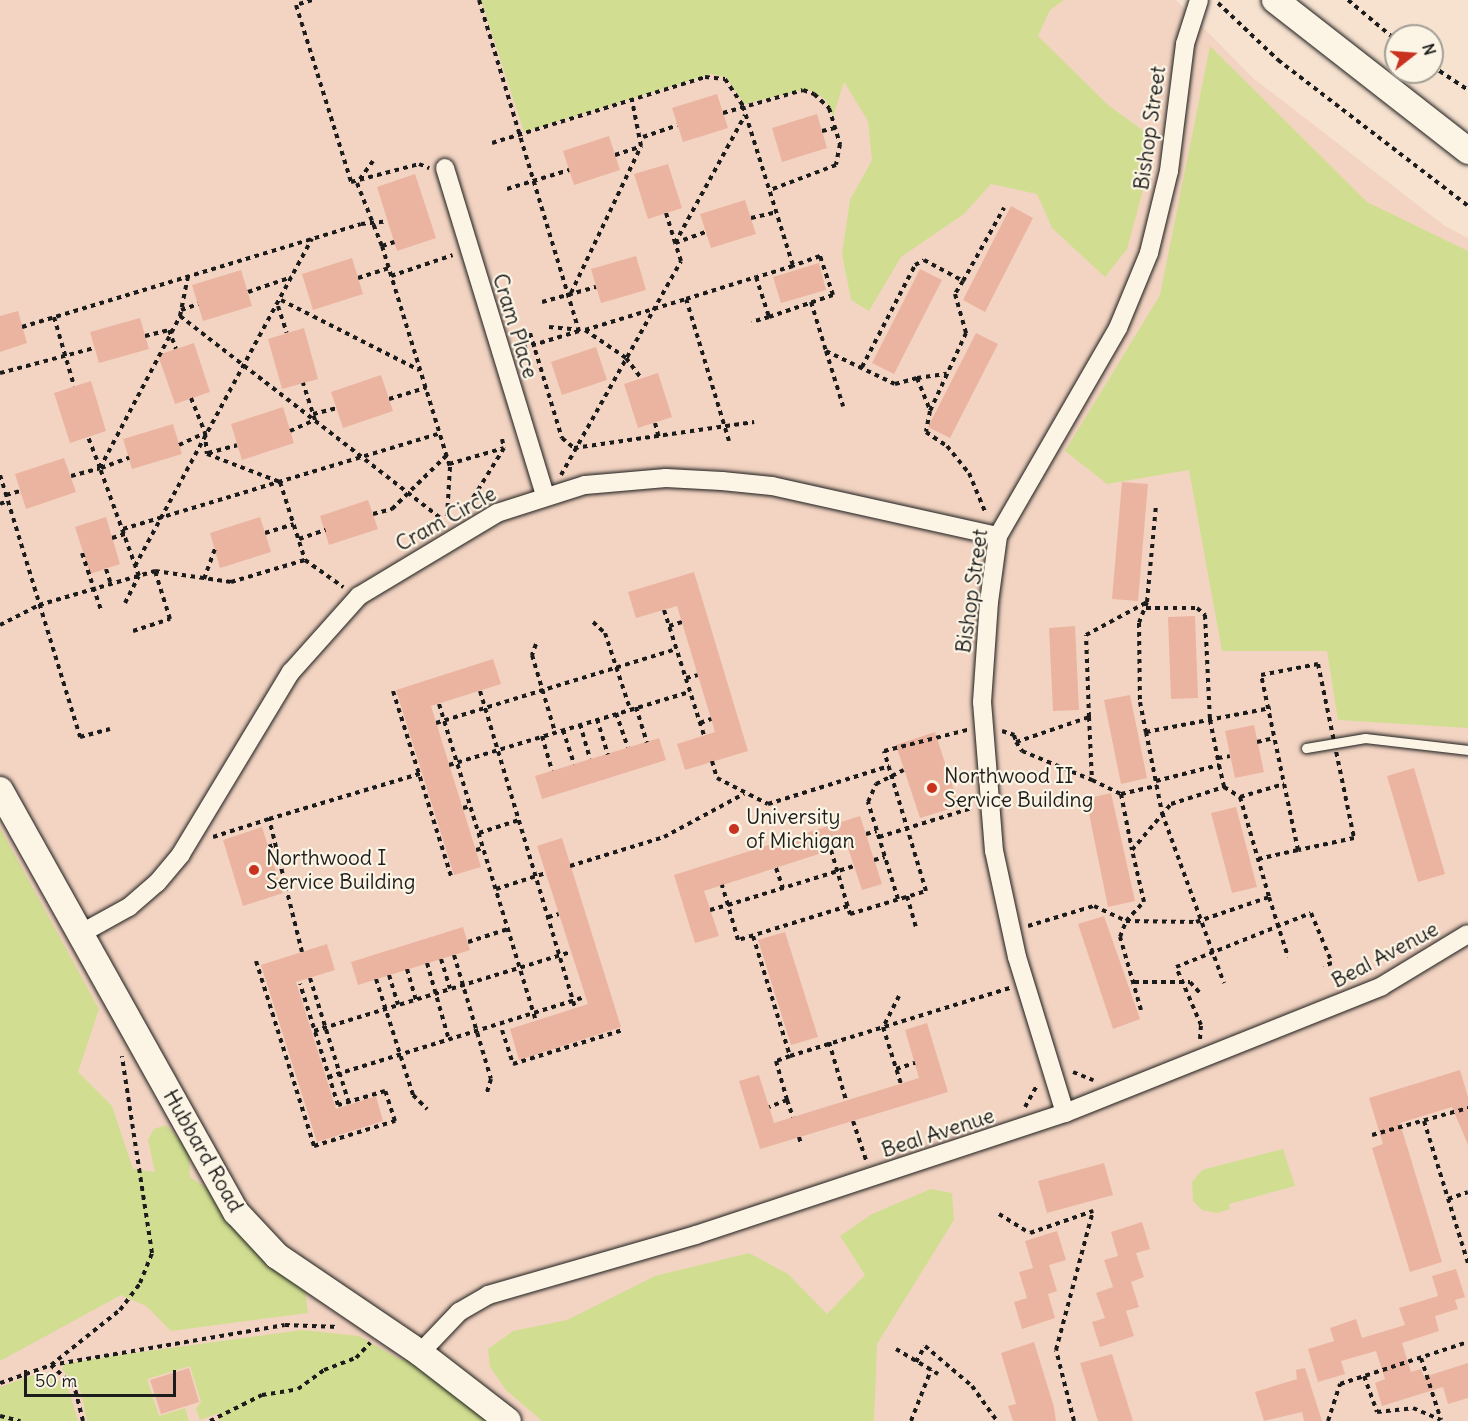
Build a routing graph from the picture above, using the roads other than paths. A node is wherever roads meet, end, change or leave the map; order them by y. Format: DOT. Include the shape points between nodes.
graph roads {
  1 [pos="1199,0"];
  2 [pos="1275,0"];
  3 [pos="1468,151"];
  4 [pos="439,171"];
  5 [pos="550,494"];
  6 [pos="998,536"];
  7 [pos="1306,747"];
  8 [pos="1468,750"];
  9 [pos="0,790"];
  10 [pos="80,934"];
  11 [pos="1468,934"];
  12 [pos="1065,1113"];
  13 [pos="420,1353"];
  14 [pos="508,1421"];
  1 -- 6 [label="street, Bishop Street" via="1185,44 1160,215 1134,292 1118,328"];
  2 -- 3 [label="street"];
  4 -- 5 [label="street, Cram Place"];
  5 -- 6 [label="street, Cram Circle" via="631,480 722,481 771,486"];
  5 -- 10 [label="street, Cram Circle" via="477,523 359,596 291,672 181,854 157,883 129,907"];
  6 -- 12 [label="street, Bishop Street" via="982,702 994,851 1017,957"];
  7 -- 8 [label="lane" via="1365,738"];
  9 -- 10 [label="street, Hubbard Road"];
  10 -- 13 [label="street, Hubbard Road" via="237,1212 277,1256"];
  11 -- 12 [label="street, Beal Avenue" via="1373,990"];
  12 -- 13 [label="street, Beal Avenue" via="719,1228 488,1295 459,1312"];
  13 -- 14 [label="street, Hubbard Road"];
}
